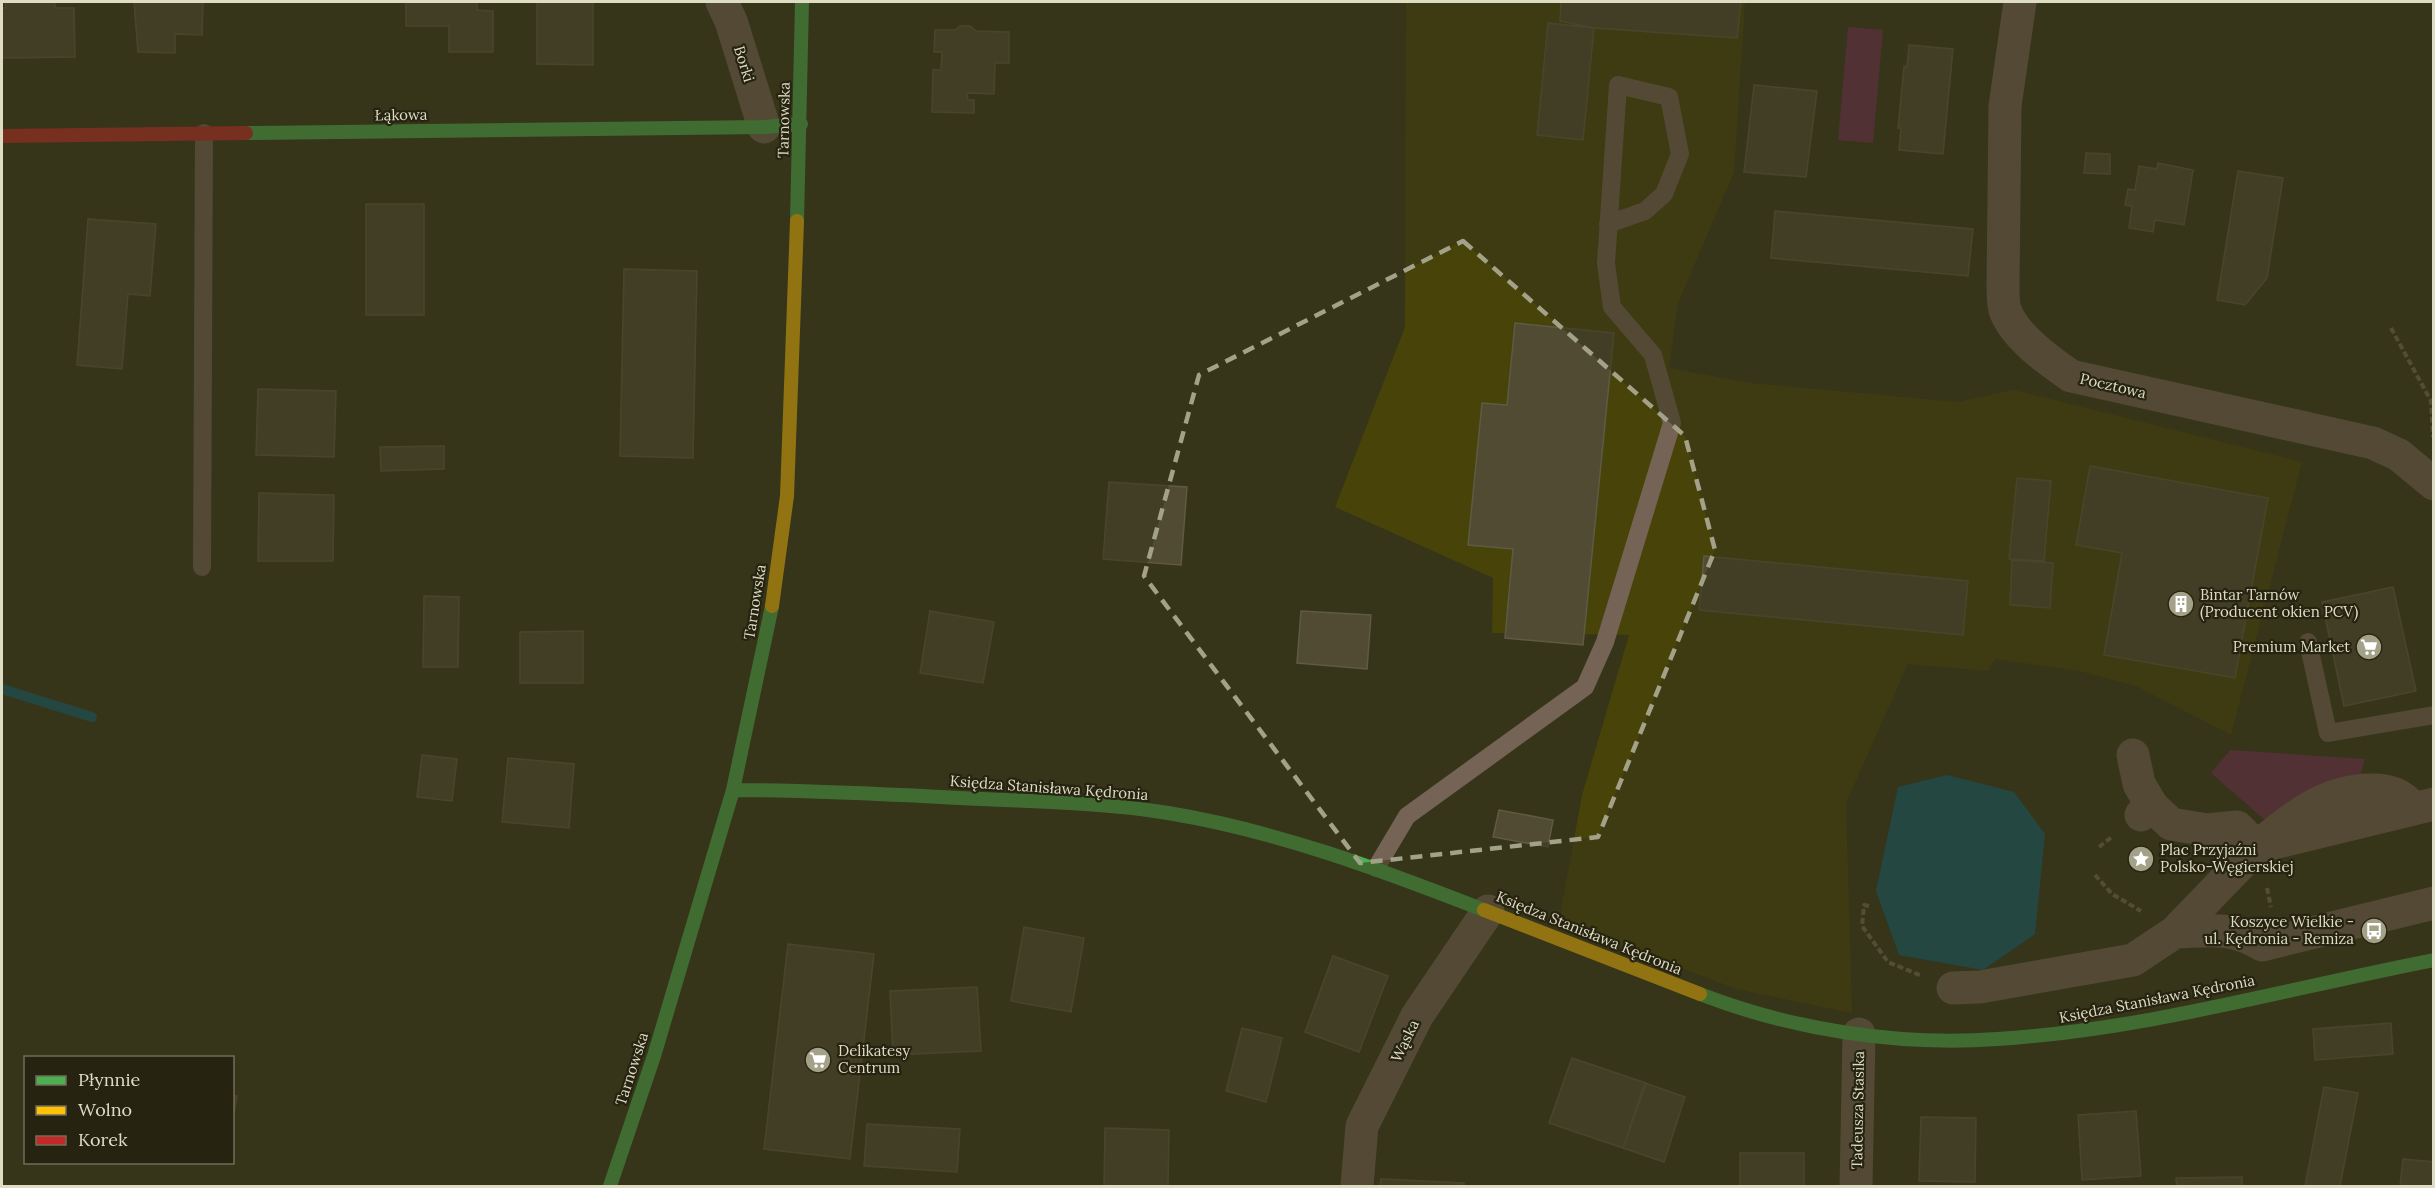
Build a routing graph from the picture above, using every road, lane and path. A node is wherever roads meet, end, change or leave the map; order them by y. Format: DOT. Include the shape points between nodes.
graph roads {
  1 [pos="722,2"];
  2 [pos="802,2"];
  3 [pos="2020,2"];
  4 [pos="801,124"];
  5 [pos="764,127"];
  6 [pos="204,133"];
  7 [pos="2,136"];
  8 [pos="1608,224"];
  9 [pos="2391,328"];
  10 [pos="2427,478"];
  11 [pos="202,567"];
  12 [pos="2308,642"];
  13 [pos="2433,715"];
  14 [pos="2133,755"];
  15 [pos="733,790"];
  16 [pos="2423,806"];
  17 [pos="2257,847"];
  18 [pos="1376,868"];
  19 [pos="2095,875"];
  20 [pos="2433,903"];
  21 [pos="1869,906"];
  22 [pos="1488,911"];
  23 [pos="2175,932"];
  24 [pos="2433,960"];
  25 [pos="1953,988"];
  26 [pos="1859,1034"];
  27 [pos="610,1186"];
  28 [pos="1358,1186"];
  29 [pos="1856,1186"];
  1 -- 5 [label="street, Borki"];
  2 -- 4 [label="street, Tarnowska"];
  3 -- 10 [label="street, Pocztowa" via="2005,106 2002,287 2005,311 2019,332 2070,376 2373,443 2398,455"];
  4 -- 5 [label="street, Łąkowa"];
  4 -- 15 [label="street, Tarnowska" via="787,496 770,625"];
  5 -- 6 [label="street, Łąkowa"];
  6 -- 7 [label="street, Łąkowa"];
  6 -- 11 [label="lane"];
  8 -- 8 [label="lane" via="1618,85 1669,97 1680,154 1665,194 1644,211"];
  8 -- 18 [label="lane" via="1606,264 1612,306 1653,354 1672,423 1605,642 1585,687 1407,816"];
  9 -- 10 [label="path" via="2431,401 2433,440"];
  12 -- 13 [label="lane" via="2328,733"];
  14 -- 17 [label="street" via="2146,810 2171,824 2206,830 2237,827"];
  15 -- 18 [label="street, Księdza Stanisława Kędronia" via="1080,804 1167,813 1284,839"];
  15 -- 27 [label="street, Tarnowska" via="654,1056"];
  16 -- 17 [label="street"];
  17 -- 23 [label="street"];
  18 -- 22 [label="street, Księdza Stanisława Kędronia"];
  19 -- 23 [label="path" via="2112,894"];
  20 -- 23 [label="street" via="2262,945 2243,934 2213,930"];
  21 -- 25 [label="path" via="1864,905 1862,927 1888,962"];
  22 -- 26 [label="street, Księdza Stanisława Kędronia" via="1743,1011"];
  22 -- 28 [label="street, Wąska" via="1417,1016 1362,1126"];
  23 -- 25 [label="street" via="2133,960 1980,987"];
  24 -- 26 [label="street, Księdza Stanisława Kędronia" via="2055,1035 1923,1040"];
  26 -- 29 [label="street, Tadeusza Stasika"];
}
